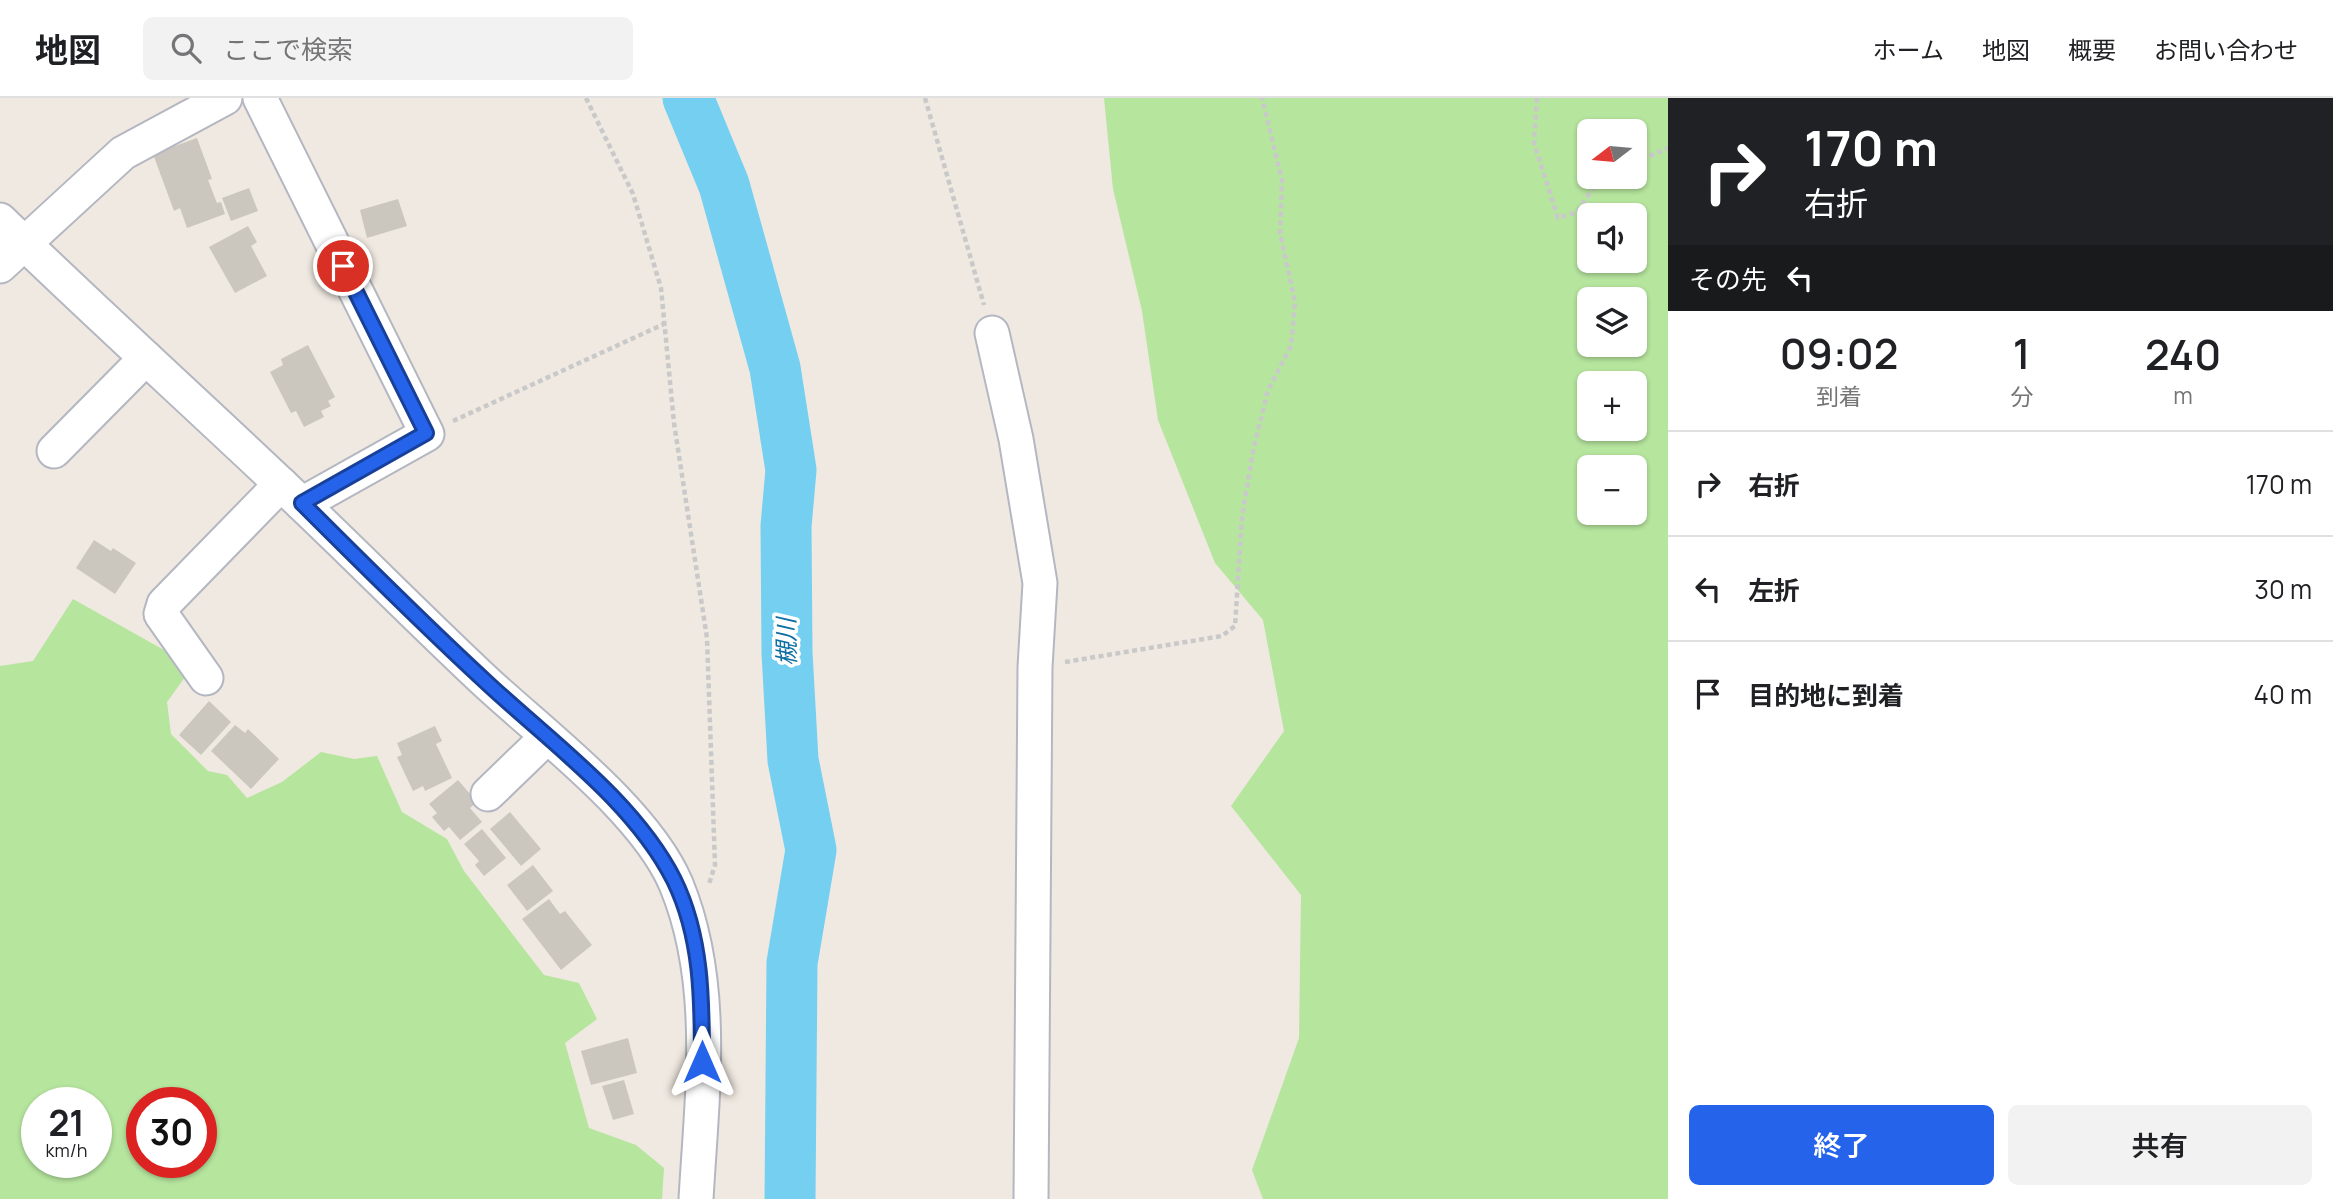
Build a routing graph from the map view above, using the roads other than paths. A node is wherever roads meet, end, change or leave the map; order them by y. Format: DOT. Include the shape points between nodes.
graph roads {
  1 [pos="225,98"];
  2 [pos="260,98"];
  3 [pos="0,220"];
  4 [pos="24,243"];
  5 [pos="0,266"];
  6 [pos="992,333"];
  7 [pos="146,358"];
  8 [pos="54,451"];
  9 [pos="291,494"];
  10 [pos="206,678"];
  11 [pos="547,737"];
  12 [pos="488,794"];
  13 [pos="696,1199"];
  14 [pos="1031,1199"];
  1 -- 4 [label="street" via="123,153"];
  2 -- 9 [label="street" via="426,433"];
  3 -- 4 [label="street"];
  4 -- 5 [label="street"];
  4 -- 7 [label="street"];
  6 -- 14 [label="street" via="1016,439 1040,583 1035,667"];
  7 -- 8 [label="street"];
  7 -- 9 [label="street"];
  9 -- 10 [label="street" via="164,604 161,614"];
  9 -- 11 [label="street"];
  11 -- 12 [label="street"];
  11 -- 13 [label="street" via="648,838 674,881 693,931 702,1009"];
}
